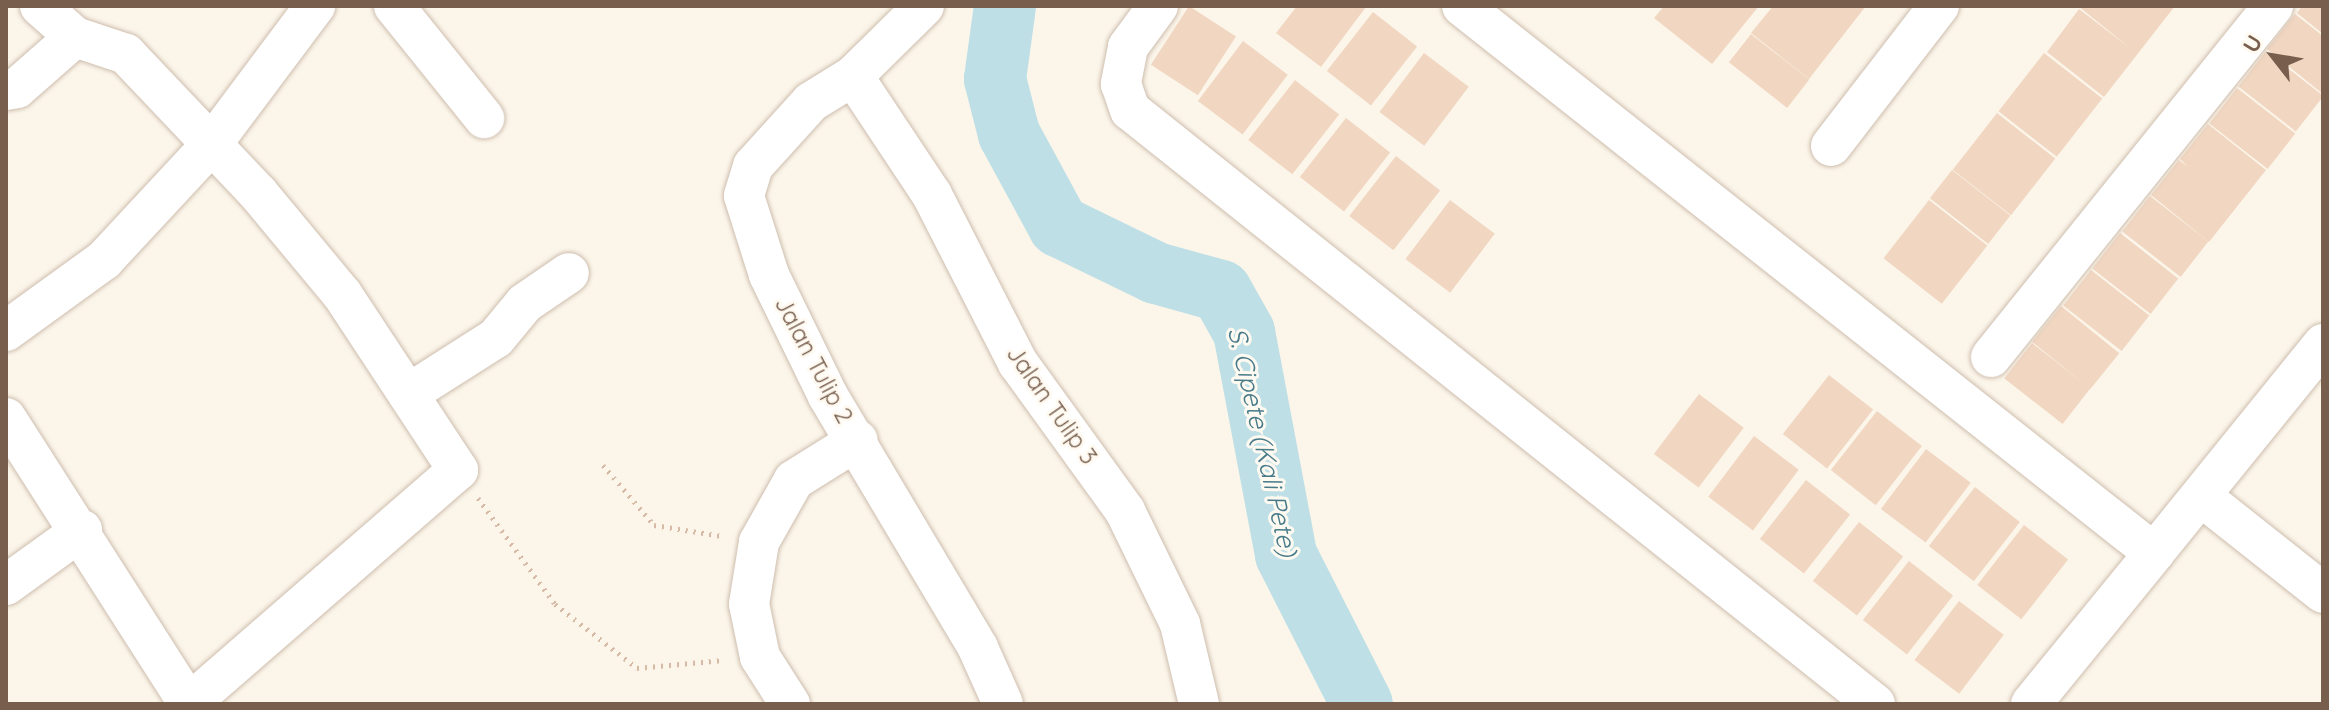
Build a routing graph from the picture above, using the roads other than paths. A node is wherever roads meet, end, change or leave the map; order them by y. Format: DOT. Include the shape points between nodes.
graph roads {
  1 [pos="40,6"];
  2 [pos="315,6"];
  3 [pos="394,6"];
  4 [pos="924,6"];
  5 [pos="1158,6"];
  6 [pos="1462,6"];
  7 [pos="1939,6"];
  8 [pos="2273,6"];
  9 [pos="75,37"];
  10 [pos="853,76"];
  11 [pos="6,90"];
  12 [pos="484,118"];
  13 [pos="211,145"];
  14 [pos="1831,146"];
  15 [pos="569,273"];
  16 [pos="6,331"];
  17 [pos="2323,344"];
  18 [pos="1991,357"];
  19 [pos="408,394"];
  20 [pos="6,418"];
  21 [pos="858,440"];
  22 [pos="2202,497"];
  23 [pos="82,530"];
  24 [pos="2154,553"];
  25 [pos="6,585"];
  26 [pos="2323,593"];
  27 [pos="190,703"];
  28 [pos="790,704"];
  29 [pos="1003,704"];
  30 [pos="1199,704"];
  31 [pos="1875,704"];
  32 [pos="2031,704"];
  1 -- 9 [label="street"];
  2 -- 13 [label="street"];
  3 -- 12 [label="street"];
  4 -- 10 [label="street, Jalan Tulip 2"];
  5 -- 31 [label="street" via="1128,47 1121,84 1130,110"];
  6 -- 24 [label="street"];
  7 -- 14 [label="street"];
  8 -- 18 [label="street"];
  9 -- 11 [label="street" via="17,88"];
  9 -- 13 [label="street" via="126,54"];
  10 -- 21 [label="street, Jalan Tulip 2" via="811,102 753,166 744,196 769,275 828,396"];
  10 -- 30 [label="street, Jalan Tulip 3" via="932,195 1018,363 1125,511 1180,624"];
  13 -- 16 [label="street" via="104,260"];
  13 -- 19 [label="street" via="342,294"];
  15 -- 19 [label="street" via="525,303 496,338"];
  17 -- 22 [label="street"];
  19 -- 27 [label="street" via="458,470"];
  20 -- 23 [label="street"];
  21 -- 28 [label="street" via="794,480 759,542 749,604 760,657"];
  21 -- 29 [label="street, Jalan Tulip 2" via="978,648"];
  22 -- 24 [label="street"];
  22 -- 26 [label="street"];
  23 -- 25 [label="street"];
  23 -- 27 [label="street"];
  24 -- 32 [label="street"];
}
